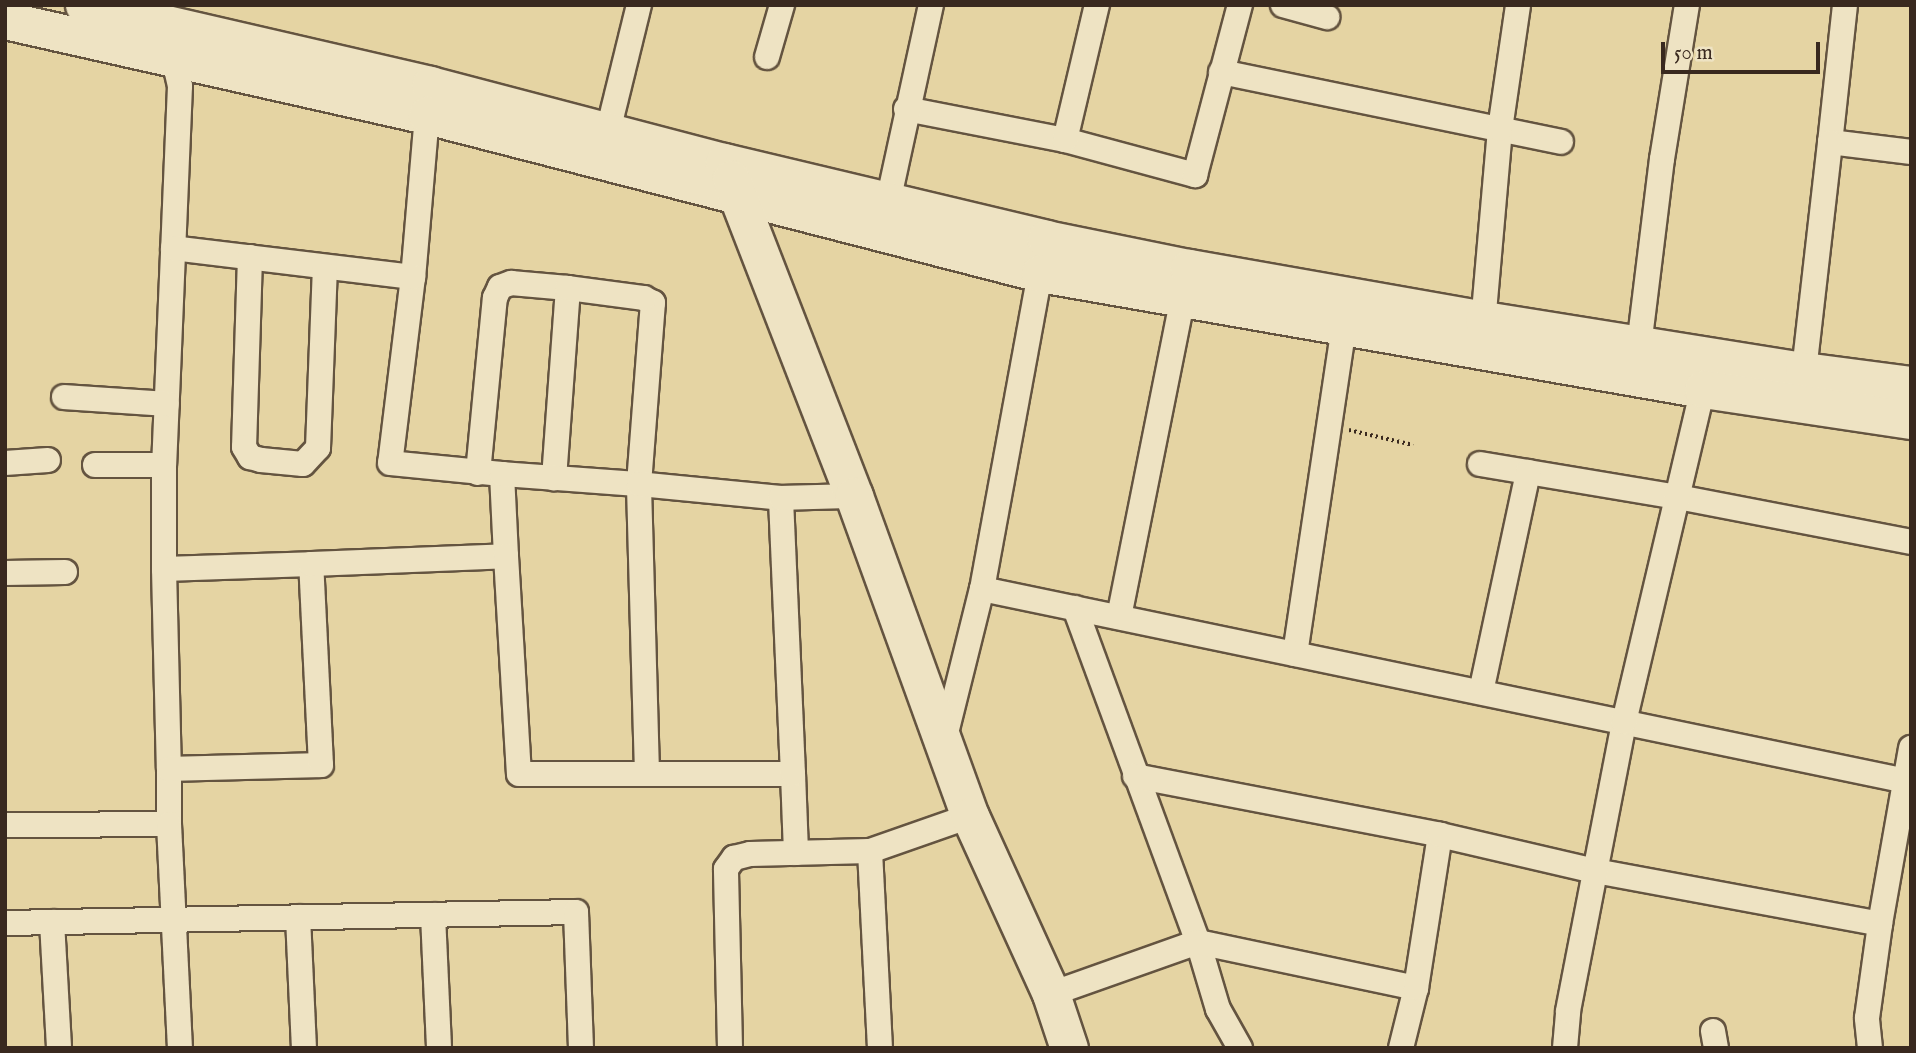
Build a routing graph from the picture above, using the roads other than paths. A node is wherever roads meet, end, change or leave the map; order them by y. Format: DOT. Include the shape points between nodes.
graph roads {
  1 [pos="84,5"];
  2 [pos="639,5"];
  3 [pos="782,5"];
  4 [pos="932,5"];
  5 [pos="1097,5"];
  6 [pos="1240,5"];
  7 [pos="1283,5"];
  8 [pos="1518,5"];
  9 [pos="1687,5"];
  10 [pos="1845,5"];
  11 [pos="161,13"];
  12 [pos="1327,17"];
  13 [pos="5,20"];
  14 [pos="174,56"];
  15 [pos="767,57"];
  16 [pos="1221,72"];
  17 [pos="906,109"];
  18 [pos="427,115"];
  19 [pos="1500,130"];
  20 [pos="608,131"];
  21 [pos="1065,140"];
  22 [pos="1561,142"];
  23 [pos="1830,142"];
  24 [pos="1911,152"];
  25 [pos="724,162"];
  26 [pos="738,197"];
  27 [pos="888,202"];
  28 [pos="173,248"];
  29 [pos="250,257"];
  30 [pos="326,267"];
  31 [pos="1040,273"];
  32 [pos="413,277"];
  33 [pos="568,288"];
  34 [pos="1183,297"];
  35 [pos="1344,327"];
  36 [pos="1482,335"];
  37 [pos="1639,346"];
  38 [pos="1804,371"];
  39 [pos="1707,373"];
  40 [pos="1911,385"];
  41 [pos="64,397"];
  42 [pos="167,404"];
  43 [pos="1911,420"];
  44 [pos="48,460"];
  45 [pos="5,463"];
  46 [pos="1480,464"];
  47 [pos="164,465"];
  48 [pos="96,466"];
  49 [pos="1528,472"];
  50 [pos="490,473"];
  51 [pos="554,478"];
  52 [pos="639,484"];
  53 [pos="854,496"];
  54 [pos="1678,497"];
  55 [pos="781,498"];
  56 [pos="1911,542"];
  57 [pos="506,556"];
  58 [pos="311,564"];
  59 [pos="164,569"];
  60 [pos="65,572"];
  61 [pos="5,573"];
  62 [pos="982,589"];
  63 [pos="1075,608"];
  64 [pos="1119,617"];
  65 [pos="1294,654"];
  66 [pos="1481,692"];
  67 [pos="1624,722"];
  68 [pos="944,741"];
  69 [pos="1911,748"];
  70 [pos="169,769"];
  71 [pos="647,773"];
  72 [pos="793,774"];
  73 [pos="1135,776"];
  74 [pos="1907,781"];
  75 [pos="970,816"];
  76 [pos="169,824"];
  77 [pos="5,825"];
  78 [pos="1440,835"];
  79 [pos="870,851"];
  80 [pos="796,853"];
  81 [pos="1595,871"];
  82 [pos="433,915"];
  83 [pos="298,917"];
  84 [pos="173,920"];
  85 [pos="51,922"];
  86 [pos="5,923"];
  87 [pos="1880,924"];
  88 [pos="1198,942"];
  89 [pos="1416,988"];
  90 [pos="1051,994"];
  91 [pos="59,1048"];
  92 [pos="180,1048"];
  93 [pos="304,1048"];
  94 [pos="439,1048"];
  95 [pos="580,1048"];
  96 [pos="730,1048"];
  97 [pos="880,1048"];
  98 [pos="1069,1048"];
  99 [pos="1240,1048"];
  100 [pos="1401,1048"];
  101 [pos="1565,1048"];
  102 [pos="1870,1048"];
  1 -- 11 [label="street"];
  2 -- 20 [label="street"];
  3 -- 15 [label="street"];
  4 -- 17 [label="street"];
  5 -- 21 [label="street"];
  6 -- 16 [label="street"];
  7 -- 12 [label="street"];
  8 -- 19 [label="street"];
  9 -- 37 [label="street"];
  10 -- 23 [label="street"];
  11 -- 14 [label="street"];
  11 -- 20 [label="street"];
  13 -- 14 [label="street"];
  14 -- 18 [label="street"];
  14 -- 28 [label="street" via="180,86"];
  16 -- 19 [label="street"];
  16 -- 21 [label="street" via="1195,175"];
  17 -- 21 [label="street"];
  17 -- 27 [label="street"];
  18 -- 26 [label="street"];
  18 -- 32 [label="street"];
  19 -- 22 [label="street"];
  19 -- 36 [label="street"];
  20 -- 25 [label="street"];
  23 -- 24 [label="street"];
  23 -- 38 [label="street"];
  25 -- 26 [label="street"];
  25 -- 27 [label="street"];
  26 -- 31 [label="street"];
  26 -- 53 [label="street"];
  27 -- 36 [label="street"];
  28 -- 29 [label="street"];
  28 -- 42 [label="street"];
  29 -- 30 [label="street"];
  29 -- 30 [label="street" via="244,447 250,457 261,460 303,464 318,448"];
  30 -- 32 [label="street"];
  31 -- 34 [label="street"];
  31 -- 62 [label="street"];
  32 -- 50 [label="street" via="390,463"];
  33 -- 50 [label="street" via="511,283 500,287 495,298"];
  33 -- 51 [label="street"];
  33 -- 52 [label="street" via="653,303"];
  34 -- 35 [label="street"];
  34 -- 64 [label="street"];
  35 -- 36 [label="street"];
  35 -- 65 [label="street"];
  36 -- 37 [label="street"];
  36 -- 39 [label="street"];
  37 -- 39 [label="street"];
  38 -- 39 [label="street"];
  38 -- 40 [label="street"];
  39 -- 43 [label="street"];
  39 -- 54 [label="street"];
  41 -- 42 [label="street"];
  42 -- 47 [label="street"];
  44 -- 45 [label="street"];
  46 -- 49 [label="street"];
  47 -- 48 [label="street"];
  47 -- 59 [label="street"];
  49 -- 54 [label="street"];
  49 -- 66 [label="street"];
  50 -- 51 [label="street"];
  50 -- 57 [label="street"];
  51 -- 52 [label="street"];
  52 -- 55 [label="street"];
  52 -- 71 [label="street"];
  53 -- 55 [label="street"];
  53 -- 68 [label="street"];
  54 -- 56 [label="street"];
  54 -- 67 [label="street"];
  55 -- 72 [label="street"];
  57 -- 58 [label="street"];
  57 -- 71 [label="street" via="519,774"];
  58 -- 59 [label="street"];
  58 -- 70 [label="street" via="321,765"];
  59 -- 70 [label="street"];
  60 -- 61 [label="street"];
  62 -- 63 [label="street"];
  62 -- 68 [label="street"];
  63 -- 64 [label="street"];
  63 -- 73 [label="street"];
  64 -- 65 [label="street"];
  65 -- 66 [label="street"];
  66 -- 67 [label="street"];
  67 -- 74 [label="street"];
  67 -- 81 [label="street"];
  68 -- 75 [label="street"];
  69 -- 74 [label="street"];
  70 -- 76 [label="street"];
  71 -- 72 [label="street"];
  72 -- 80 [label="street"];
  73 -- 78 [label="street"];
  73 -- 88 [label="street"];
  74 -- 87 [label="street"];
  75 -- 79 [label="street"];
  75 -- 90 [label="street"];
  76 -- 77 [label="street"];
  76 -- 84 [label="street"];
  78 -- 81 [label="street"];
  78 -- 89 [label="street"];
  79 -- 80 [label="street"];
  79 -- 97 [label="street"];
  80 -- 96 [label="street" via="750,854 734,858 726,869"];
  81 -- 87 [label="street"];
  81 -- 101 [label="street"];
  82 -- 83 [label="street"];
  82 -- 94 [label="street"];
  82 -- 95 [label="street" via="576,912"];
  83 -- 84 [label="street"];
  83 -- 93 [label="street"];
  84 -- 85 [label="street"];
  84 -- 92 [label="street"];
  85 -- 86 [label="street"];
  85 -- 91 [label="street"];
  87 -- 102 [label="street" via="1867,1018"];
  88 -- 89 [label="street"];
  88 -- 90 [label="street"];
  88 -- 99 [label="street" via="1218,1009"];
  89 -- 100 [label="street"];
  90 -- 98 [label="street"];
}
